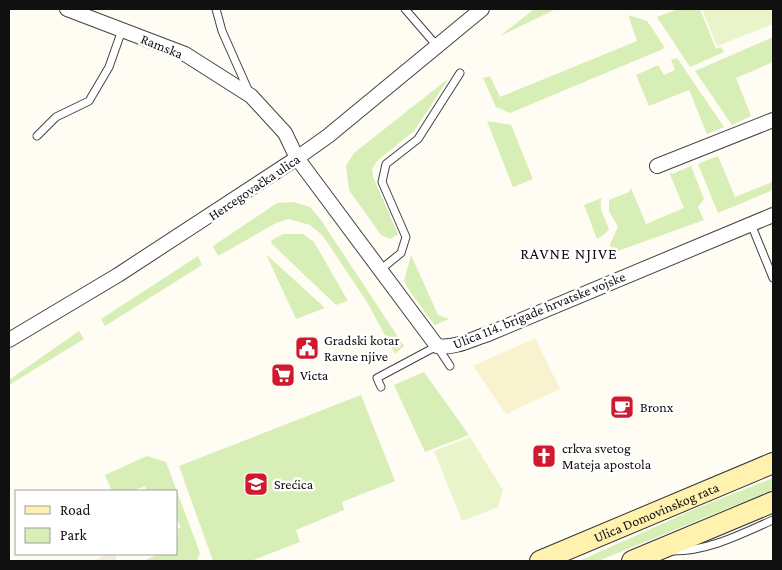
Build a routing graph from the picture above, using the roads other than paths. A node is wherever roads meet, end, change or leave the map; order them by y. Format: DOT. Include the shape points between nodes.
graph roads {
  1 [pos="67,9"];
  2 [pos="216,9"];
  3 [pos="405,9"];
  4 [pos="482,9"];
  5 [pos="122,30"];
  6 [pos="437,46"];
  7 [pos="460,74"];
  8 [pos="250,96"];
  9 [pos="773,120"];
  10 [pos="37,136"];
  11 [pos="297,158"];
  12 [pos="657,166"];
  13 [pos="773,215"];
  14 [pos="751,224"];
  15 [pos="380,270"];
  16 [pos="773,278"];
  17 [pos="9,340"];
  18 [pos="437,346"];
  19 [pos="450,366"];
  20 [pos="381,387"];
  21 [pos="773,463"];
  22 [pos="773,502"];
  23 [pos="773,520"];
  24 [pos="655,552"];
  25 [pos="540,561"];
  26 [pos="632,561"];
  1 -- 5 [label="street, Ramska"];
  2 -- 8 [label="lane, Ramska"];
  3 -- 6 [label="lane"];
  4 -- 6 [label="street, Hercegovačka ulica"];
  5 -- 8 [label="street, Ramska" via="185,54"];
  5 -- 10 [label="lane" via="109,67 89,101 56,117"];
  6 -- 11 [label="street, Hercegovačka ulica"];
  7 -- 15 [label="lane" via="418,139 386,164 382,182 406,237 401,253"];
  8 -- 11 [label="street, Ramska" via="285,133"];
  9 -- 12 [label="street"];
  11 -- 15 [label="street, Ulica 114. brigade hrvatske vojske"];
  11 -- 17 [label="street, Hercegovačka ulica" via="118,275"];
  13 -- 14 [label="street, Ulica 114. brigade hrvatske vojske"];
  14 -- 16 [label="lane"];
  14 -- 18 [label="street, Ulica 114. brigade hrvatske vojske" via="488,334 455,345"];
  15 -- 18 [label="street, Ulica 114. brigade hrvatske vojske"];
  18 -- 19 [label="lane"];
  18 -- 20 [label="lane" via="377,378"];
  21 -- 25 [label="main road, Ulica Domovinskog rata"];
  22 -- 24 [label="main road"];
  23 -- 24 [label="lane" via="698,549"];
  24 -- 26 [label="main road"];
}
